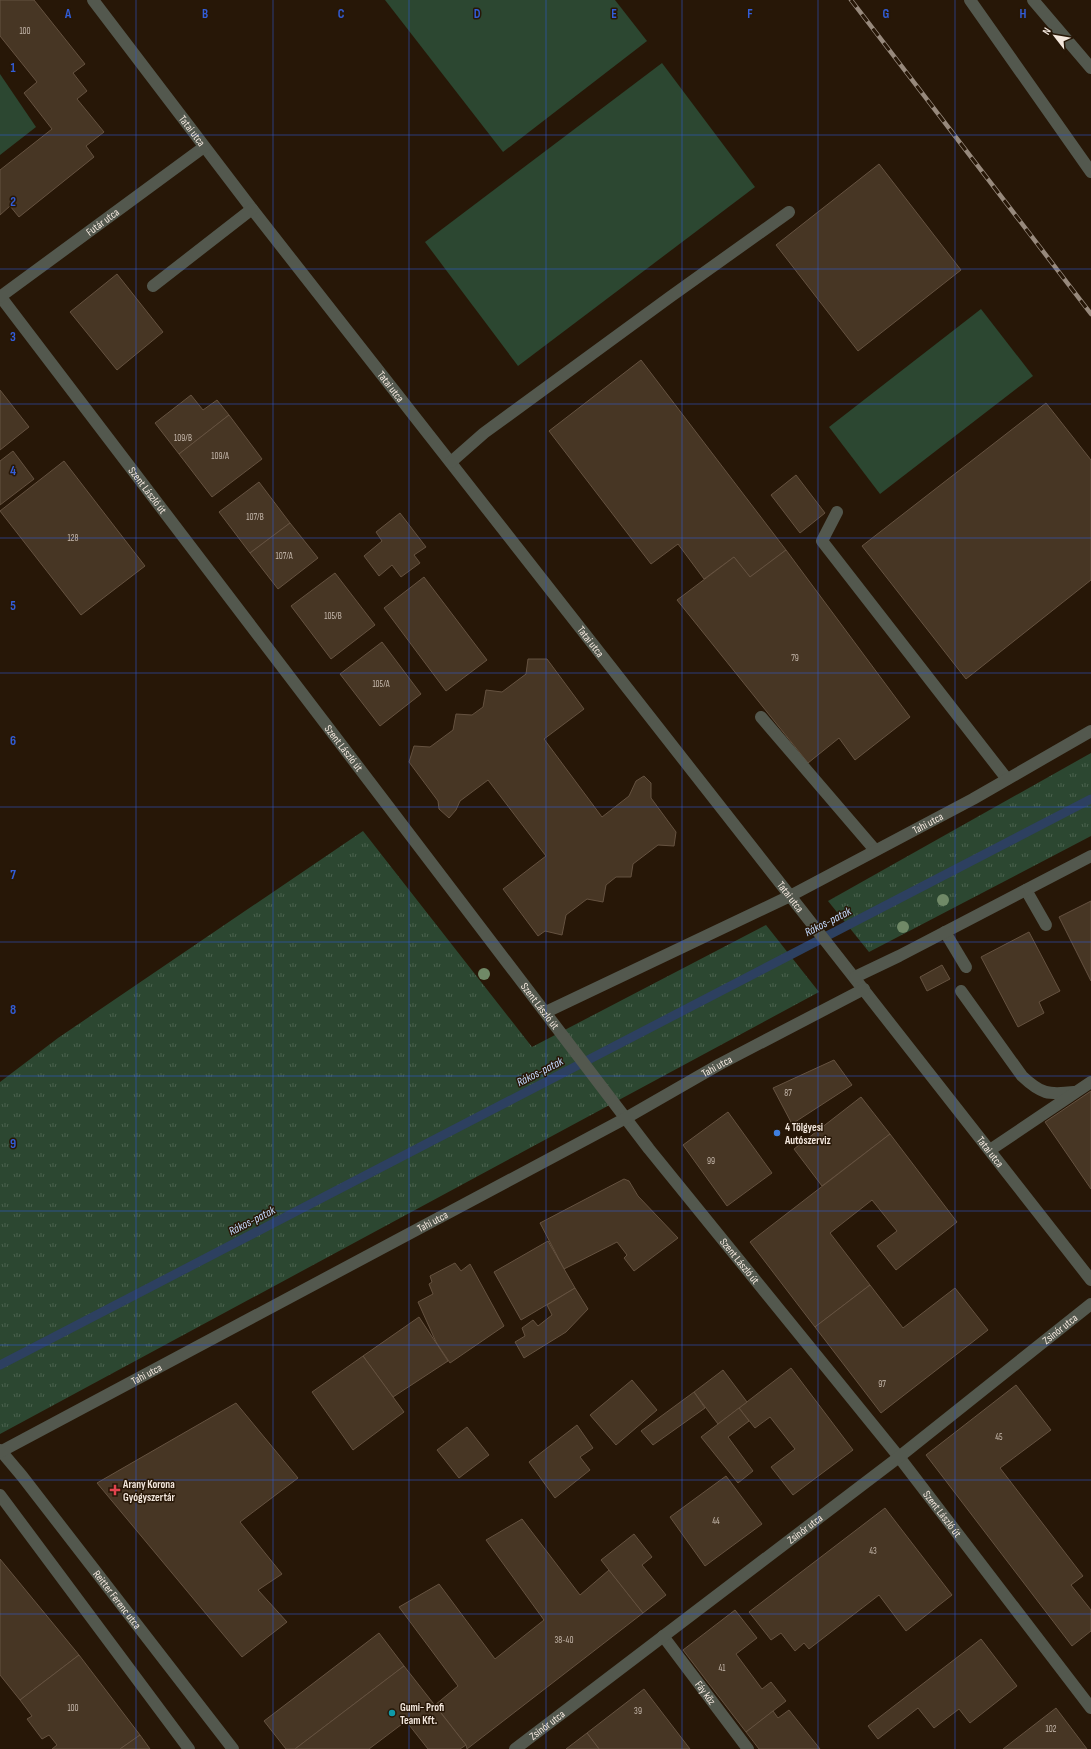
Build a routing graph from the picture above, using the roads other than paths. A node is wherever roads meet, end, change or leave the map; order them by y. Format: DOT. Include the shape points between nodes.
graph roads {
  1 [pos="93,0"];
  2 [pos="970,0"];
  3 [pos="1034,0"];
  4 [pos="1091,68"];
  5 [pos="204,147"];
  6 [pos="1091,172"];
  7 [pos="252,208"];
  8 [pos="790,212"];
  9 [pos="153,286"];
  10 [pos="0,296"];
  11 [pos="451,462"];
  12 [pos="837,512"];
  13 [pos="761,717"];
  14 [pos="1091,732"];
  15 [pos="1007,779"];
  16 [pos="875,850"];
  17 [pos="1091,856"];
  18 [pos="1026,890"];
  19 [pos="790,896"];
  20 [pos="1046,925"];
  21 [pos="945,932"];
  22 [pos="966,967"];
  23 [pos="855,977"];
  24 [pos="864,989"];
  25 [pos="961,991"];
  26 [pos="546,1012"];
  27 [pos="1091,1082"];
  28 [pos="1074,1092"];
  29 [pos="626,1118"];
  30 [pos="990,1150"];
  31 [pos="1091,1280"];
  32 [pos="1091,1304"];
  33 [pos="0,1451"];
  34 [pos="899,1457"];
  35 [pos="0,1495"];
  36 [pos="663,1636"];
  37 [pos="1091,1708"];
  38 [pos="189,1749"];
  39 [pos="233,1749"];
  40 [pos="516,1749"];
  41 [pos="748,1749"];
  1 -- 5 [label="street, Tatai utca"];
  2 -- 6 [label="street"];
  3 -- 4 [label="street"];
  5 -- 7 [label="street, Tatai utca"];
  5 -- 10 [label="street, Futár utca"];
  7 -- 9 [label="street"];
  7 -- 11 [label="street, Tatai utca"];
  8 -- 11 [label="street" via="484,433"];
  10 -- 26 [label="street, Szent László út"];
  11 -- 19 [label="street, Tatai utca"];
  12 -- 15 [label="street" via="822,541"];
  13 -- 16 [label="street"];
  14 -- 15 [label="street, Tahi utca"];
  15 -- 16 [label="street, Tahi utca"];
  16 -- 19 [label="street, Tahi utca"];
  17 -- 18 [label="street"];
  18 -- 20 [label="street"];
  18 -- 21 [label="street"];
  19 -- 23 [label="street, Tatai utca"];
  19 -- 26 [label="street, Tahi utca"];
  21 -- 22 [label="street"];
  21 -- 23 [label="street"];
  23 -- 24 [label="street, Tatai utca"];
  24 -- 29 [label="street, Tahi utca" via="720,1064"];
  24 -- 30 [label="street, Tatai utca"];
  25 -- 28 [label="street" via="1022,1076 1034,1088 1044,1093"];
  26 -- 29 [label="street, Szent László út"];
  27 -- 28 [label="street"];
  28 -- 30 [label="street"];
  29 -- 33 [label="street, Tahi utca"];
  29 -- 34 [label="street, Szent László út"];
  30 -- 31 [label="street, Tatai utca"];
  32 -- 34 [label="street, Zsinór utca"];
  33 -- 39 [label="street, Reitter Ferenc utca"];
  34 -- 36 [label="street, Zsinór utca"];
  34 -- 37 [label="street, Szent László út"];
  35 -- 38 [label="street"];
  36 -- 40 [label="street, Zsinór utca"];
  36 -- 41 [label="street, Fáy köz"];
}
